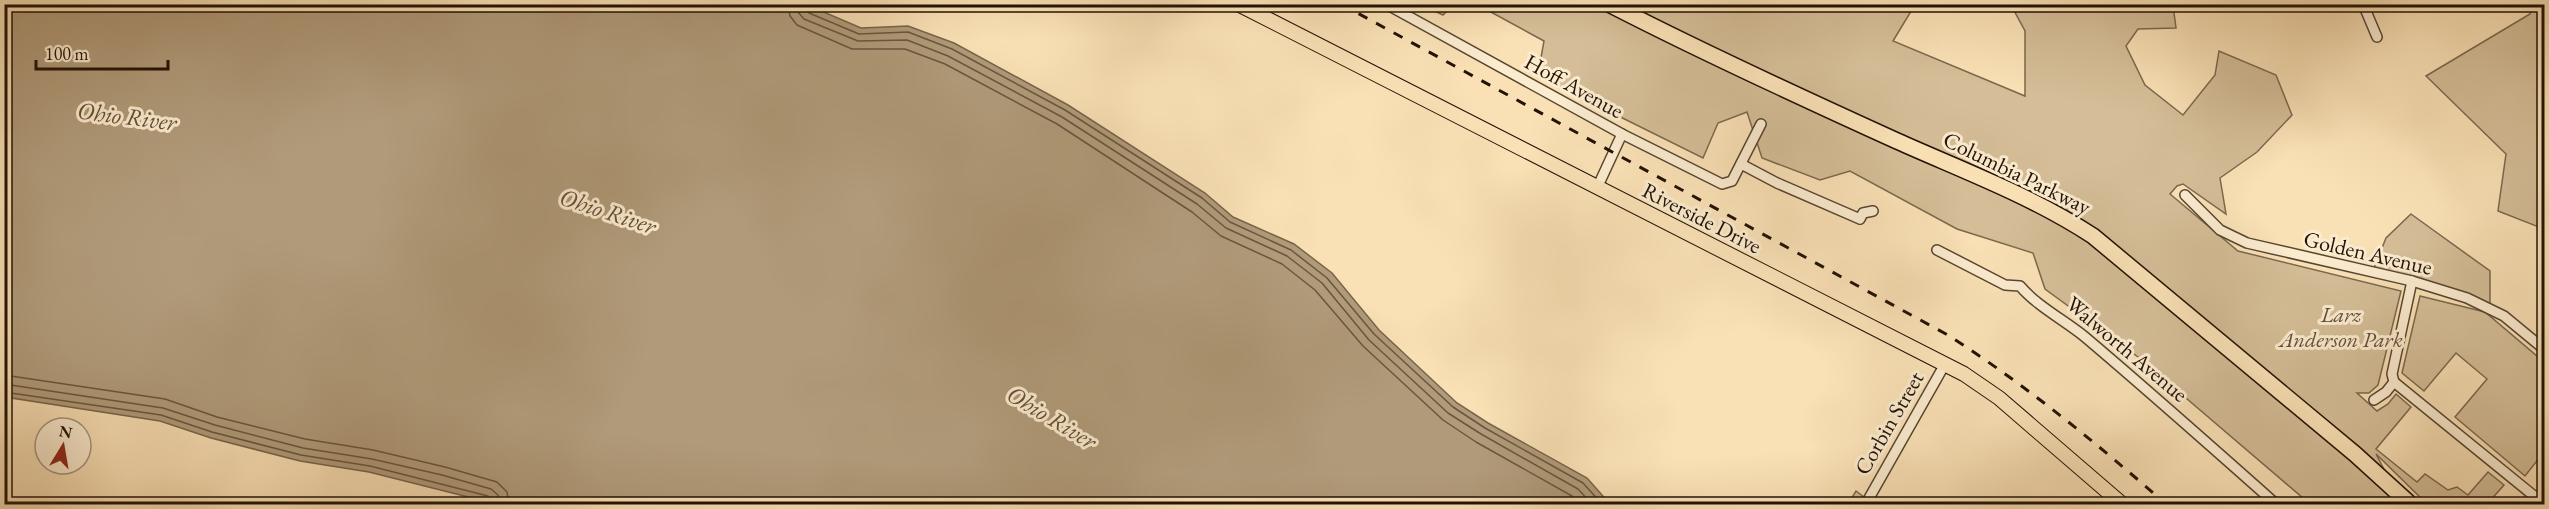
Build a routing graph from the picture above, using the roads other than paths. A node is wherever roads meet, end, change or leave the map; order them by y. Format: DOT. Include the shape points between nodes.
graph roads {
  1 [pos="1238,4"];
  2 [pos="1386,4"];
  3 [pos="1609,4"];
  4 [pos="2363,4"];
  5 [pos="2377,37"];
  6 [pos="1761,124"];
  7 [pos="1622,135"];
  8 [pos="1740,166"];
  9 [pos="1597,188"];
  10 [pos="2185,195"];
  11 [pos="1873,211"];
  12 [pos="1936,250"];
  13 [pos="2412,281"];
  14 [pos="2544,349"];
  15 [pos="1945,364"];
  16 [pos="2394,382"];
  17 [pos="2374,400"];
  18 [pos="1868,500"];
  19 [pos="2122,504"];
  20 [pos="2276,504"];
  21 [pos="2410,504"];
  22 [pos="2544,504"];
  1 -- 9 [label="main road, Riverside Drive"];
  2 -- 7 [label="street, Hoff Avenue"];
  3 -- 21 [label="highway, Columbia Parkway" via="1676,39 2072,222 2211,333"];
  4 -- 5 [label="street"];
  6 -- 8 [label="street"];
  7 -- 8 [label="street, Hoff Avenue" via="1722,184 1732,181"];
  7 -- 9 [label="street"];
  8 -- 11 [label="street" via="1860,219 1863,213"];
  9 -- 15 [label="main road, Riverside Drive"];
  10 -- 13 [label="street, Golden Avenue" via="2220,230 2247,243"];
  12 -- 20 [label="street, Walworth Avenue" via="2005,285 2020,286"];
  13 -- 14 [label="street, Golden Avenue" via="2490,308"];
  13 -- 16 [label="street" via="2392,374"];
  15 -- 18 [label="street, Corbin Street"];
  15 -- 19 [label="main road, Riverside Drive" via="1999,398"];
  16 -- 17 [label="street"];
  16 -- 22 [label="street"];
}
